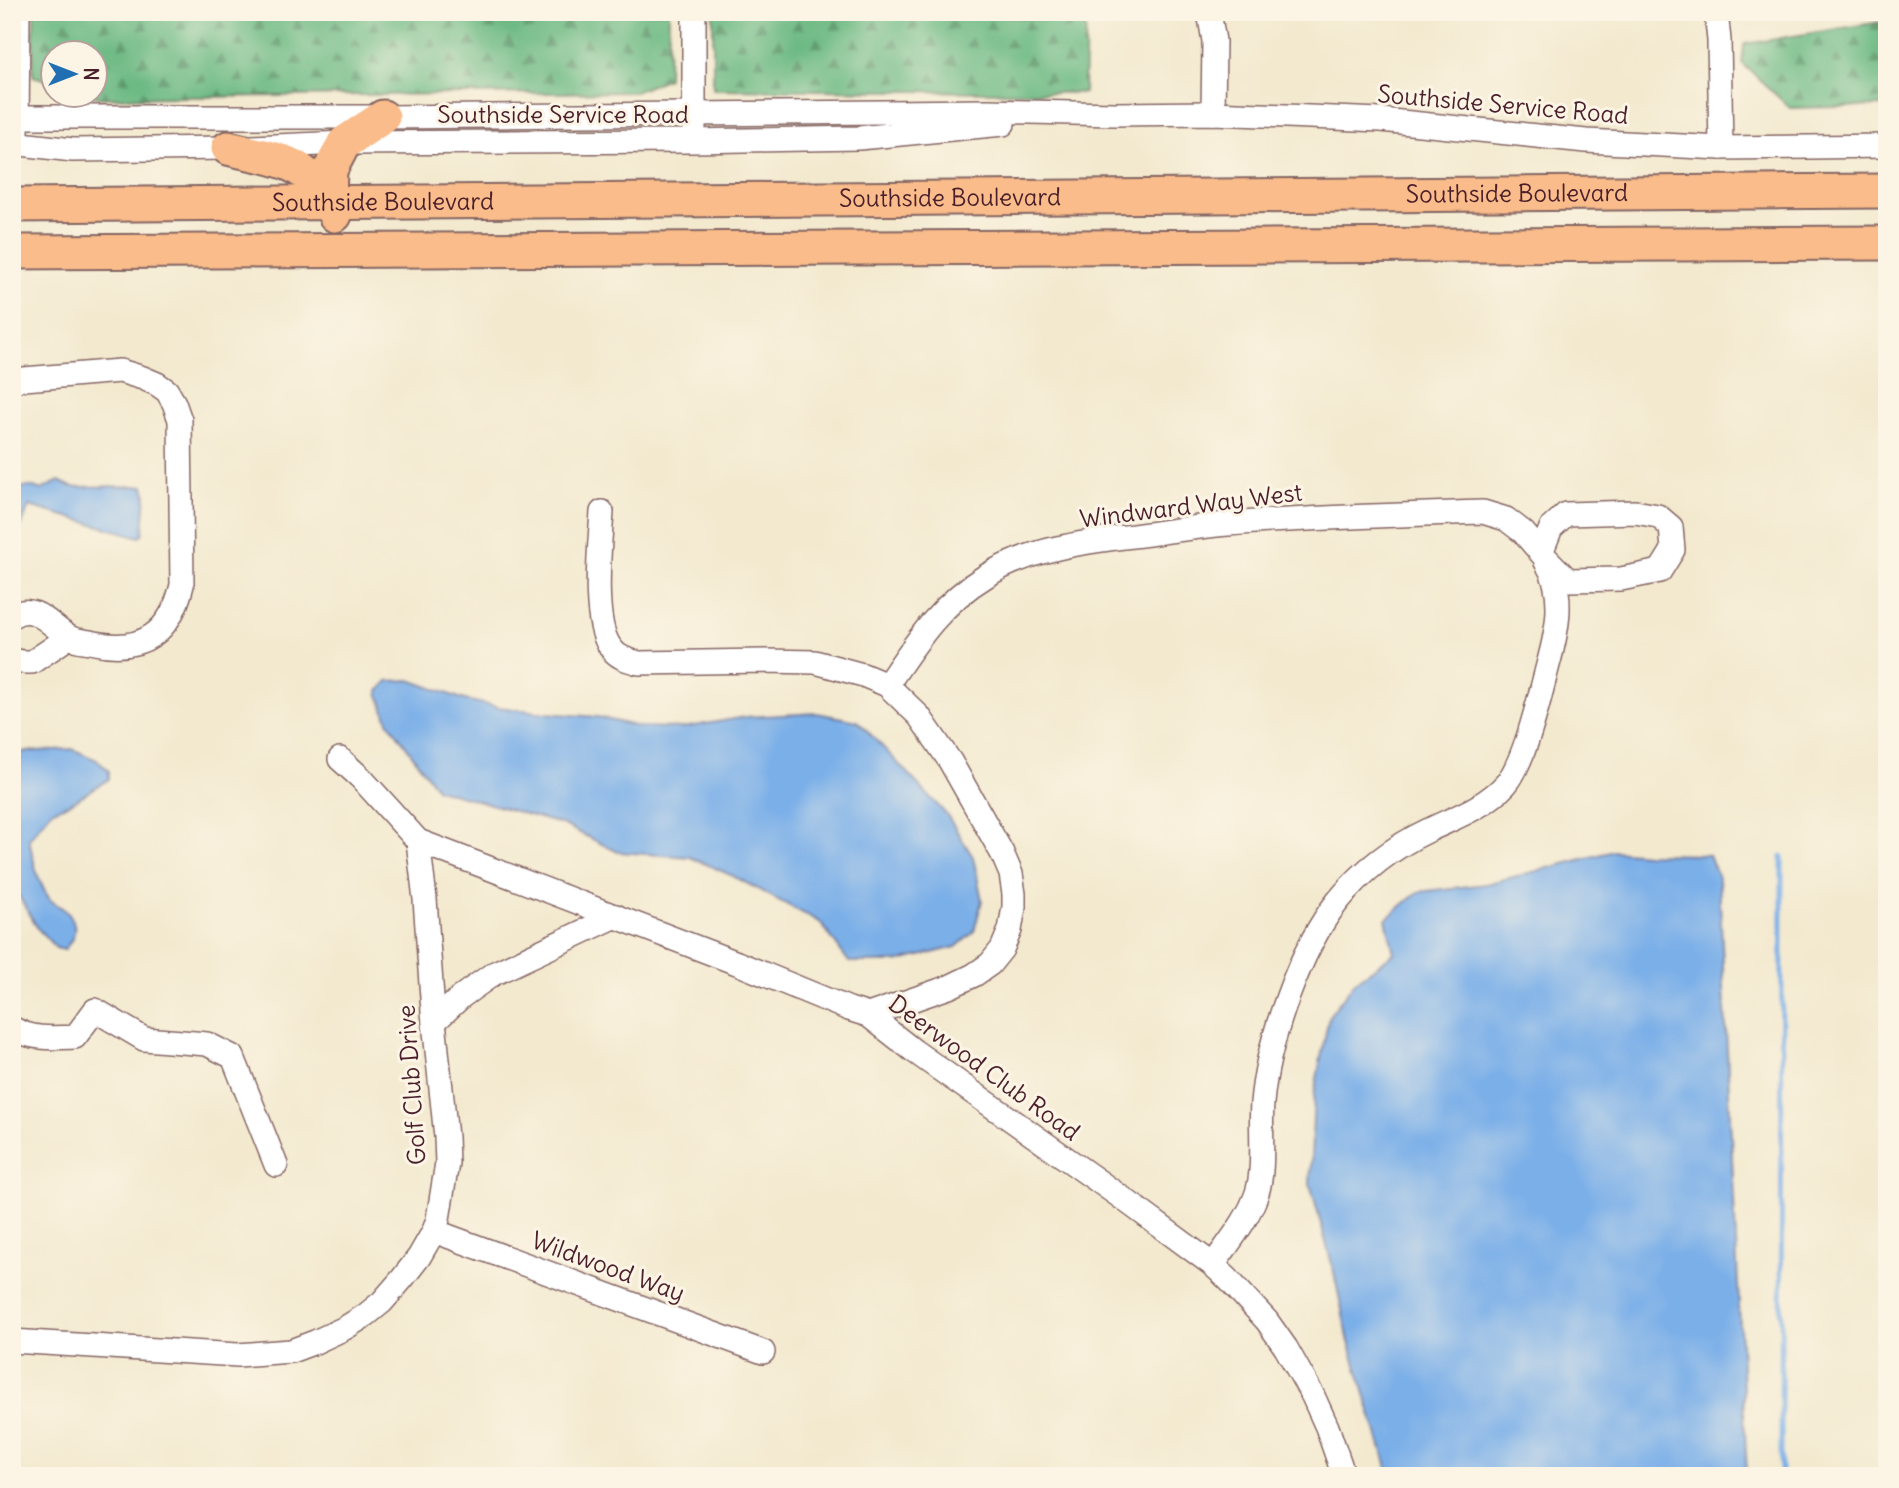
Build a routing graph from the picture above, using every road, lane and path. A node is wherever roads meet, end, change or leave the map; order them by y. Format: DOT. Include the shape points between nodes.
graph roads {
  1 [pos="18,12"];
  2 [pos="694,12"];
  3 [pos="1209,12"];
  4 [pos="1716,12"];
  5 [pos="694,113"];
  6 [pos="1213,113"];
  7 [pos="1114,114"];
  8 [pos="15,117"];
  9 [pos="383,117"];
  10 [pos="693,141"];
  11 [pos="15,143"];
  12 [pos="344,143"];
  13 [pos="1887,146"];
  14 [pos="228,148"];
  15 [pos="1721,148"];
  16 [pos="1887,191"];
  17 [pos="329,202"];
  18 [pos="12,205"];
  19 [pos="1887,243"];
  20 [pos="363,250"];
  21 [pos="12,252"];
  22 [pos="12,380"];
  23 [pos="602,512"];
  24 [pos="1541,553"];
  25 [pos="12,616"];
  26 [pos="69,637"];
  27 [pos="12,660"];
  28 [pos="887,685"];
  29 [pos="340,760"];
  30 [pos="418,841"];
  31 [pos="616,916"];
  32 [pos="868,1015"];
  33 [pos="435,1022"];
  34 [pos="12,1028"];
  35 [pos="276,1165"];
  36 [pos="434,1231"];
  37 [pos="1213,1265"];
  38 [pos="12,1341"];
  39 [pos="763,1352"];
  40 [pos="1344,1476"];
  1 -- 8 [label="street"];
  2 -- 5 [label="street"];
  3 -- 6 [label="street" via="1214,41"];
  4 -- 15 [label="street"];
  5 -- 7 [label="street, Southside Service Road"];
  5 -- 9 [label="street, Southside Service Road"];
  5 -- 10 [label="street"];
  6 -- 7 [label="street, Southside Service Road"];
  6 -- 15 [label="street, Southside Service Road" via="1381,120 1586,141"];
  7 -- 10 [label="street, Southside Service Road" via="859,138"];
  8 -- 9 [label="street, Southside Service Road"];
  8 -- 11 [label="street"];
  9 -- 12 [label="highway"];
  10 -- 12 [label="street, Southside Service Road"];
  11 -- 14 [label="street, Southside Service Road" via="73,150"];
  12 -- 14 [label="street, Southside Service Road"];
  12 -- 17 [label="highway" via="330,170"];
  13 -- 15 [label="street, Southside Service Road"];
  14 -- 17 [label="highway" via="289,163 308,176"];
  16 -- 17 [label="highway, Southside Boulevard"];
  17 -- 18 [label="highway, Southside Boulevard"];
  17 -- 20 [label="highway" via="339,226"];
  19 -- 20 [label="highway, Southside Boulevard"];
  20 -- 21 [label="highway, Southside Boulevard"];
  22 -- 26 [label="street" via="120,371 167,391 180,420 182,585 178,604 169,621 133,645 111,646"];
  23 -- 28 [label="street" via="598,593 609,647 621,658 639,663 815,662"];
  24 -- 24 [label="street, Windward Way West" via="1551,528 1566,514 1635,512 1658,516 1671,527 1673,550 1660,571 1621,579 1568,580"];
  24 -- 28 [label="street, Windward Way West" via="1506,519 1483,512 1225,524 1044,551 985,576 944,607"];
  24 -- 37 [label="street" via="1555,584 1559,608 1553,647 1518,765 1507,784 1478,807 1385,854 1362,873 1314,938 1270,1052 1263,1089 1258,1190 1248,1216"];
  25 -- 26 [label="street" via="38,614"];
  26 -- 27 [label="street" via="32,662"];
  28 -- 32 [label="street" via="919,716 950,761 1007,864 1014,908 1002,949 990,964 948,987"];
  29 -- 30 [label="street, Deerwood Club Road"];
  30 -- 31 [label="street, Deerwood Club Road"];
  30 -- 33 [label="street, Golf Club Drive"];
  31 -- 32 [label="street, Deerwood Club Road"];
  31 -- 33 [label="street" via="493,974"];
  32 -- 37 [label="street, Deerwood Club Road"];
  33 -- 36 [label="street, Golf Club Drive" via="447,1163"];
  34 -- 35 [label="street" via="44,1039 75,1037 95,1010 145,1039 207,1044 233,1057"];
  36 -- 38 [label="street, Golf Club Drive" via="382,1302 345,1328 291,1350 238,1355"];
  36 -- 39 [label="street, Wildwood Way"];
  37 -- 40 [label="street, Deerwood Club Road" via="1267,1321 1286,1348 1313,1396"];
}
